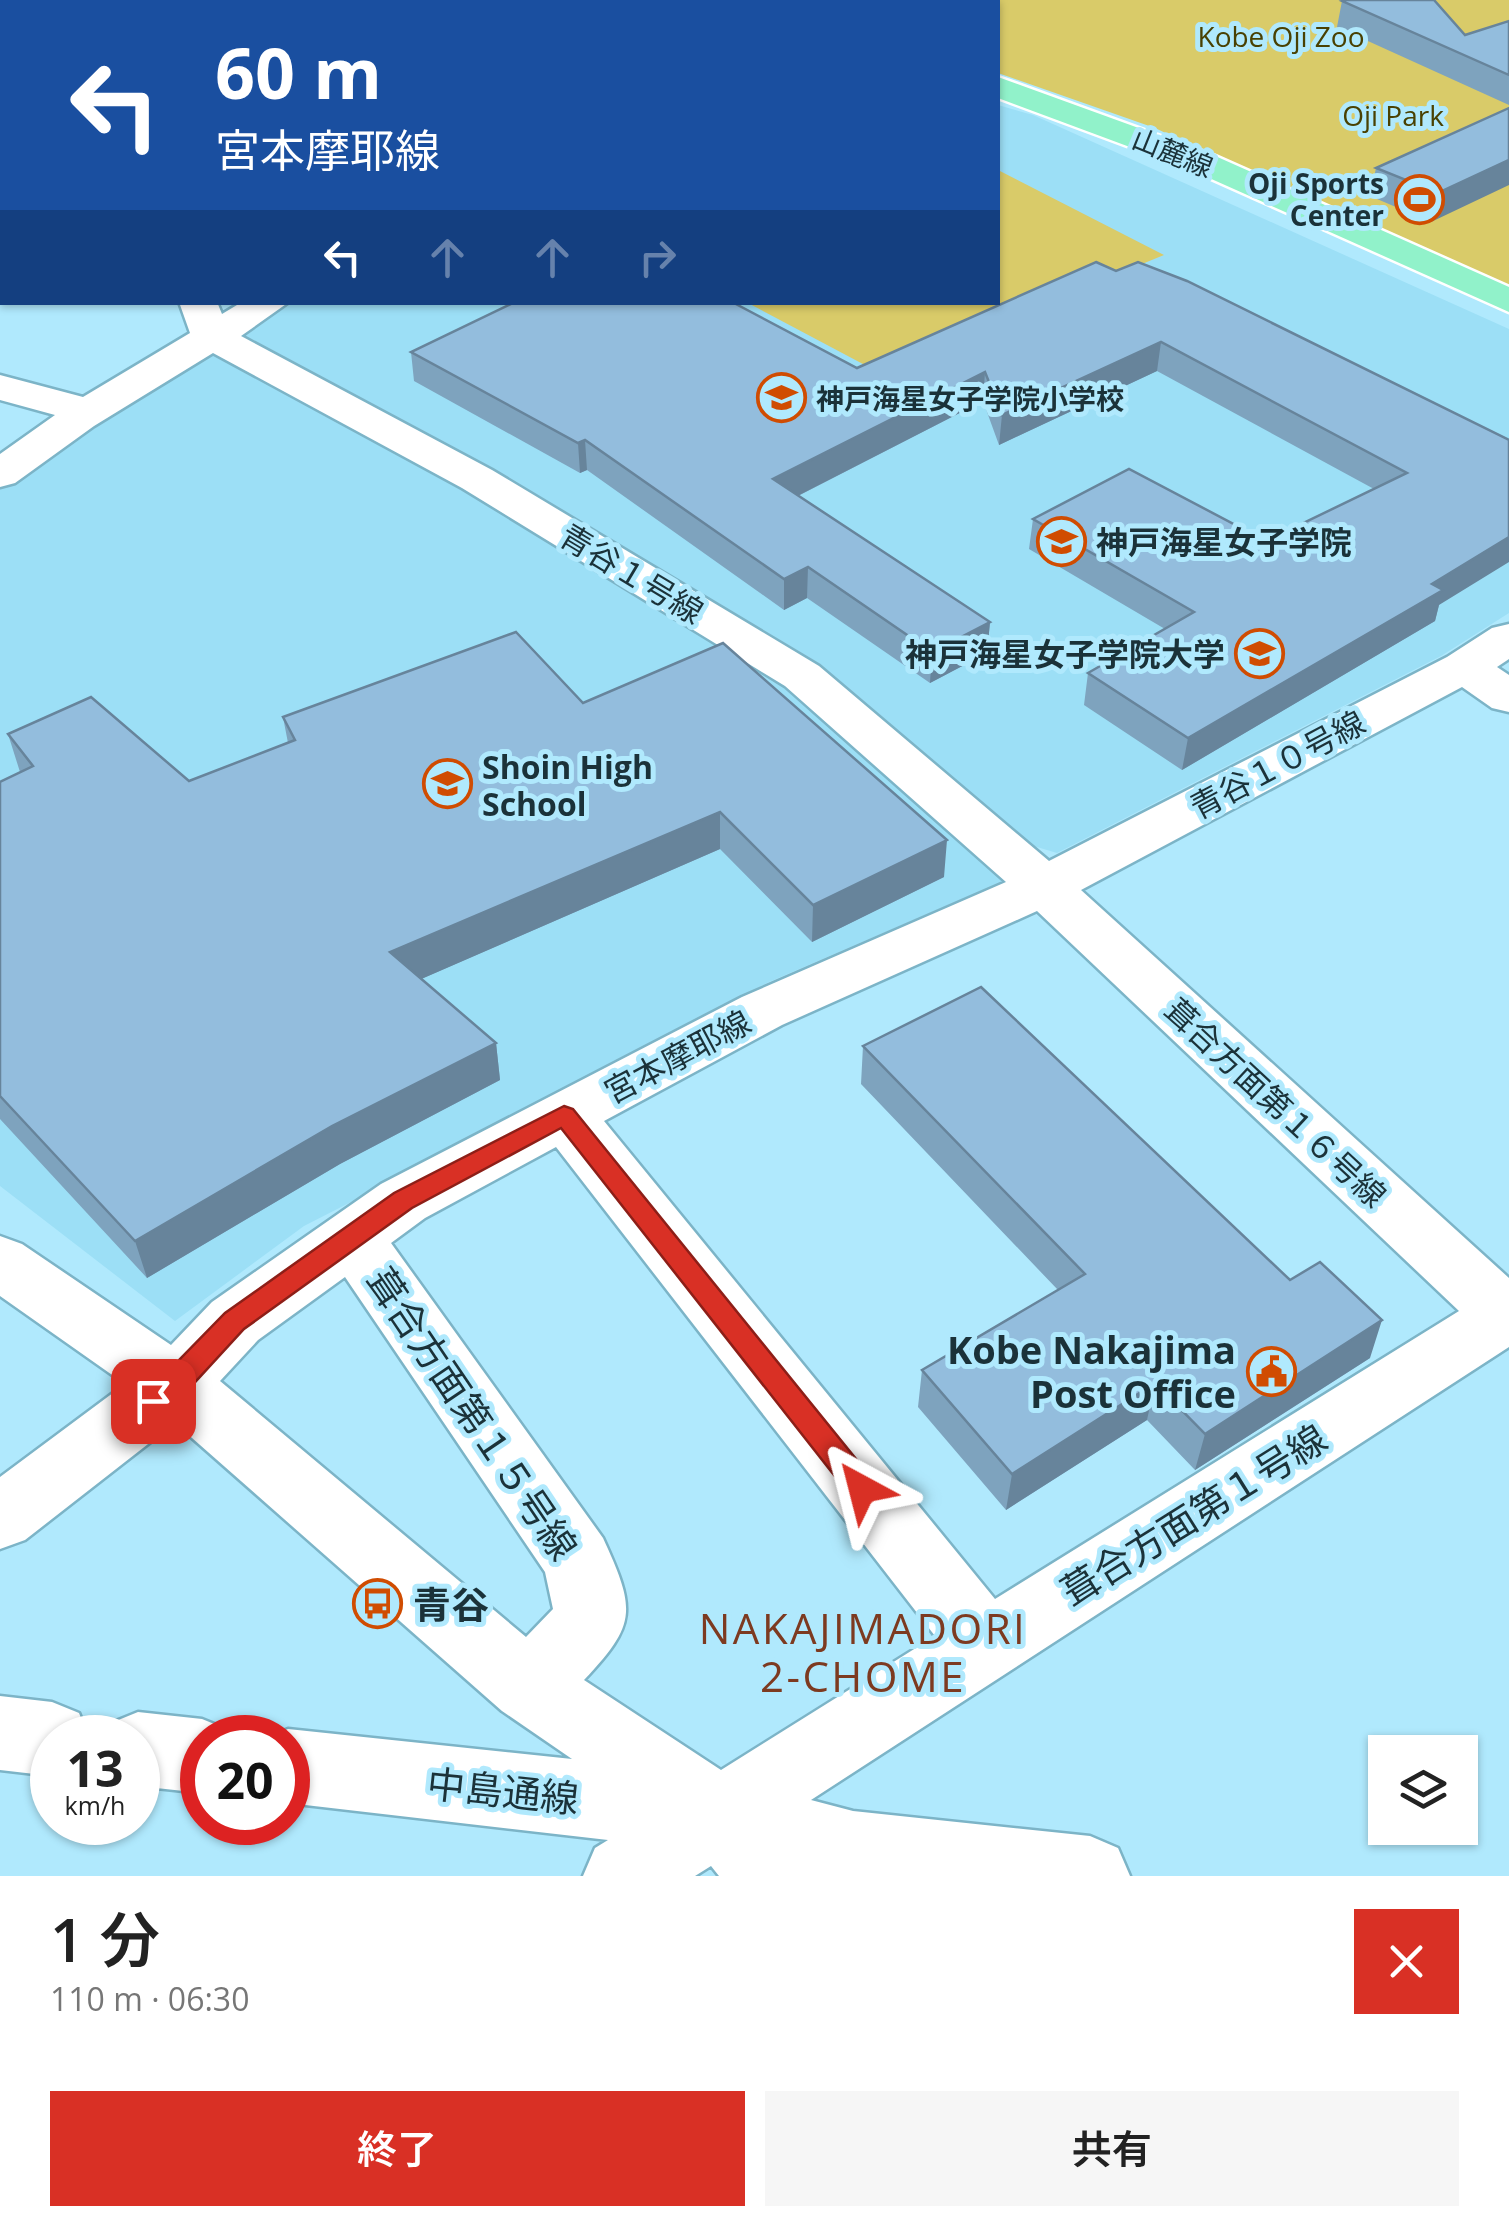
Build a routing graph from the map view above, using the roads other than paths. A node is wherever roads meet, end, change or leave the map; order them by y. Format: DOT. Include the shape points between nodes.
graph roads {
  1 [pos="1000,88"];
  2 [pos="1509,301"];
  3 [pos="259,305"];
  4 [pos="205,319"];
  5 [pos="0,387"];
  6 [pos="88,411"];
  7 [pos="0,474"];
  8 [pos="1509,638"];
  9 [pos="1464,667"];
  10 [pos="1509,697"];
  11 [pos="1044,886"];
  12 [pos="564,1115"];
  13 [pos="352,1237"];
  14 [pos="0,1262"];
  15 [pos="1508,1315"];
  16 [pos="176,1384"];
  17 [pos="0,1518"];
  18 [pos="987,1645"];
  19 [pos="528,1686"];
  20 [pos="0,1733"];
  21 [pos="30,1736"];
  22 [pos="310,1768"];
  23 [pos="720,1814"];
  24 [pos="623,1876"];
  25 [pos="770,1876"];
  26 [pos="1090,1876"];
  1 -- 2 [label="main road, 山麓線" via="1201,162"];
  3 -- 4 [label="street"];
  4 -- 6 [label="street"];
  4 -- 11 [label="street, 青谷１号線" via="802,676"];
  5 -- 6 [label="street"];
  6 -- 7 [label="street"];
  8 -- 9 [label="street, 青谷１０号線"];
  9 -- 10 [label="street"];
  9 -- 11 [label="street, 青谷１０号線"];
  11 -- 12 [label="street, 宮本摩耶線" via="762,1011"];
  11 -- 15 [label="street, 葺合方面第１６号線"];
  12 -- 13 [label="street, 宮本摩耶線" via="403,1200"];
  12 -- 18 [label="street"];
  13 -- 16 [label="street, 宮本摩耶線" via="235,1321"];
  13 -- 19 [label="street, 葺合方面第１５号線" via="578,1561 592,1620"];
  14 -- 16 [label="street"];
  15 -- 18 [label="street, 葺合方面第１号線"];
  16 -- 17 [label="street, 宮本摩耶線"];
  16 -- 19 [label="street"];
  18 -- 23 [label="street, 葺合方面第１号線"];
  19 -- 23 [label="street"];
  20 -- 21 [label="street"];
  22 -- 23 [label="street, 中島通線"];
  23 -- 24 [label="street, 葺合方面第１号線"];
  23 -- 25 [label="street"];
  23 -- 26 [label="street" via="854,1852"];
}
